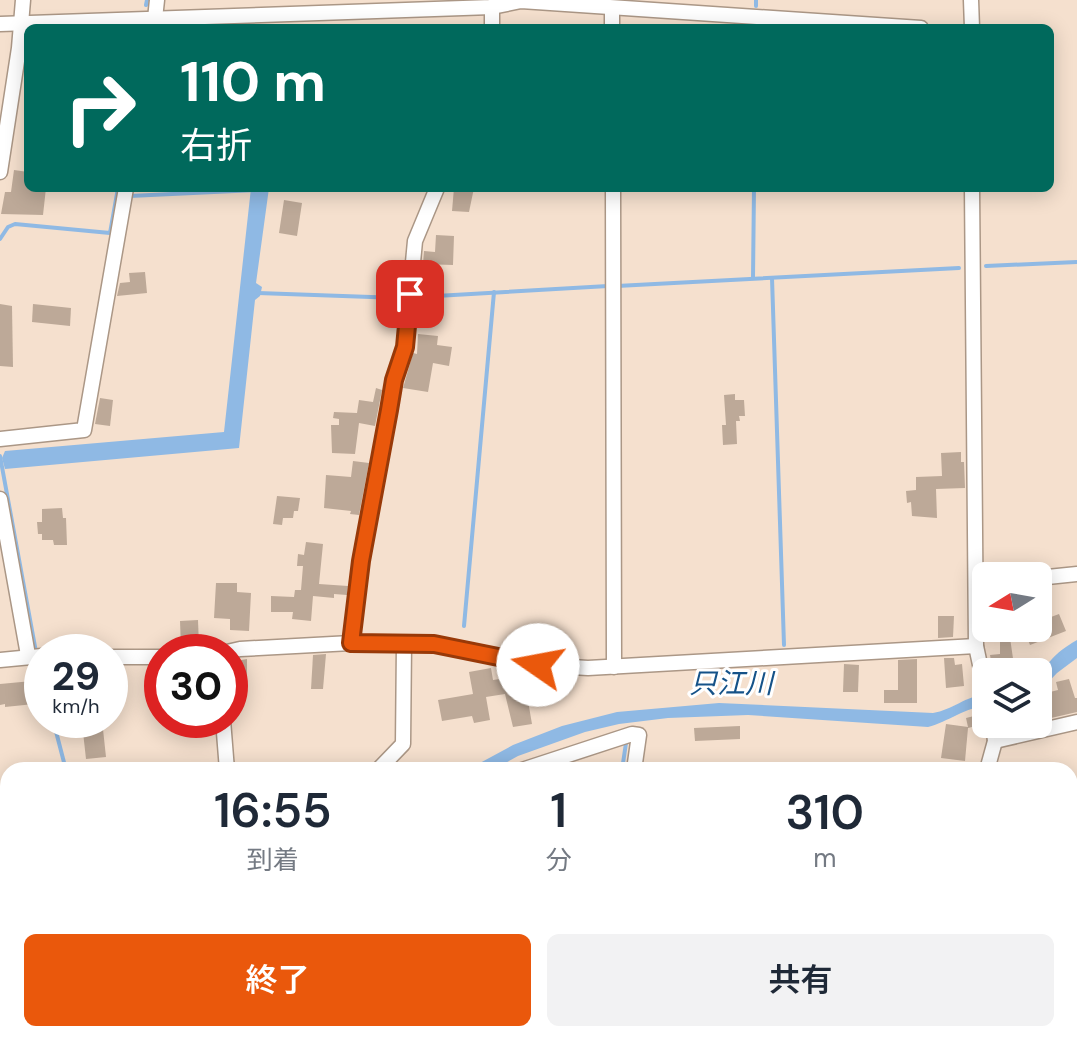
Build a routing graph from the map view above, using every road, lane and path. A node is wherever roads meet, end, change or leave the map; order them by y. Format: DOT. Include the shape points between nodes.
graph roads {
  1 [pos="23,0"];
  2 [pos="157,0"];
  3 [pos="971,0"];
  4 [pos="496,3"];
  5 [pos="310,8"];
  6 [pos="612,8"];
  7 [pos="20,23"];
  8 [pos="155,23"];
  9 [pos="0,24"];
  10 [pos="493,24"];
  11 [pos="612,24"];
  12 [pos="859,24"];
  13 [pos="972,24"];
  14 [pos="0,172"];
  15 [pos="125,192"];
  16 [pos="435,192"];
  17 [pos="613,192"];
  18 [pos="972,192"];
  19 [pos="0,439"];
  20 [pos="0,499"];
  21 [pos="980,562"];
  22 [pos="6,564"];
  23 [pos="1077,574"];
  24 [pos="1052,577"];
  25 [pos="29,634"];
  26 [pos="976,642"];
  27 [pos="351,643"];
  28 [pos="404,643"];
  29 [pos="976,646"];
  30 [pos="248,649"];
  31 [pos="24,657"];
  32 [pos="978,658"];
  33 [pos="0,660"];
  34 [pos="614,667"];
  35 [pos="1077,722"];
  36 [pos="224,738"];
  37 [pos="995,738"];
  38 [pos="995,741"];
  39 [pos="226,762"];
  40 [pos="386,762"];
  41 [pos="546,762"];
  42 [pos="635,762"];
  43 [pos="989,762"];
  1 -- 7 [label="street"];
  2 -- 8 [label="street"];
  3 -- 13 [label="street"];
  4 -- 5 [label="street"];
  4 -- 6 [label="street"];
  4 -- 10 [label="street"];
  5 -- 8 [label="street"];
  6 -- 11 [label="street"];
  6 -- 12 [label="street"];
  7 -- 8 [label="street"];
  7 -- 9 [label="street"];
  7 -- 14 [label="street"];
  15 -- 19 [label="street" via="84,430"];
  16 -- 27 [label="street" via="415,241 405,347 394,380"];
  17 -- 34 [label="street"];
  18 -- 21 [label="street"];
  20 -- 22 [label="street"];
  22 -- 25 [label="street"];
  23 -- 24 [label="street"];
  26 -- 29 [label="street"];
  27 -- 28 [label="street"];
  27 -- 30 [label="street"];
  28 -- 34 [label="street" via="538,665"];
  28 -- 40 [label="street" via="403,744"];
  29 -- 32 [label="street"];
  29 -- 34 [label="street"];
  31 -- 33 [label="street"];
  35 -- 38 [label="street"];
  36 -- 39 [label="street"];
  37 -- 38 [label="street"];
  38 -- 43 [label="street"];
  41 -- 42 [label="street" via="632,734 639,735"];
}
